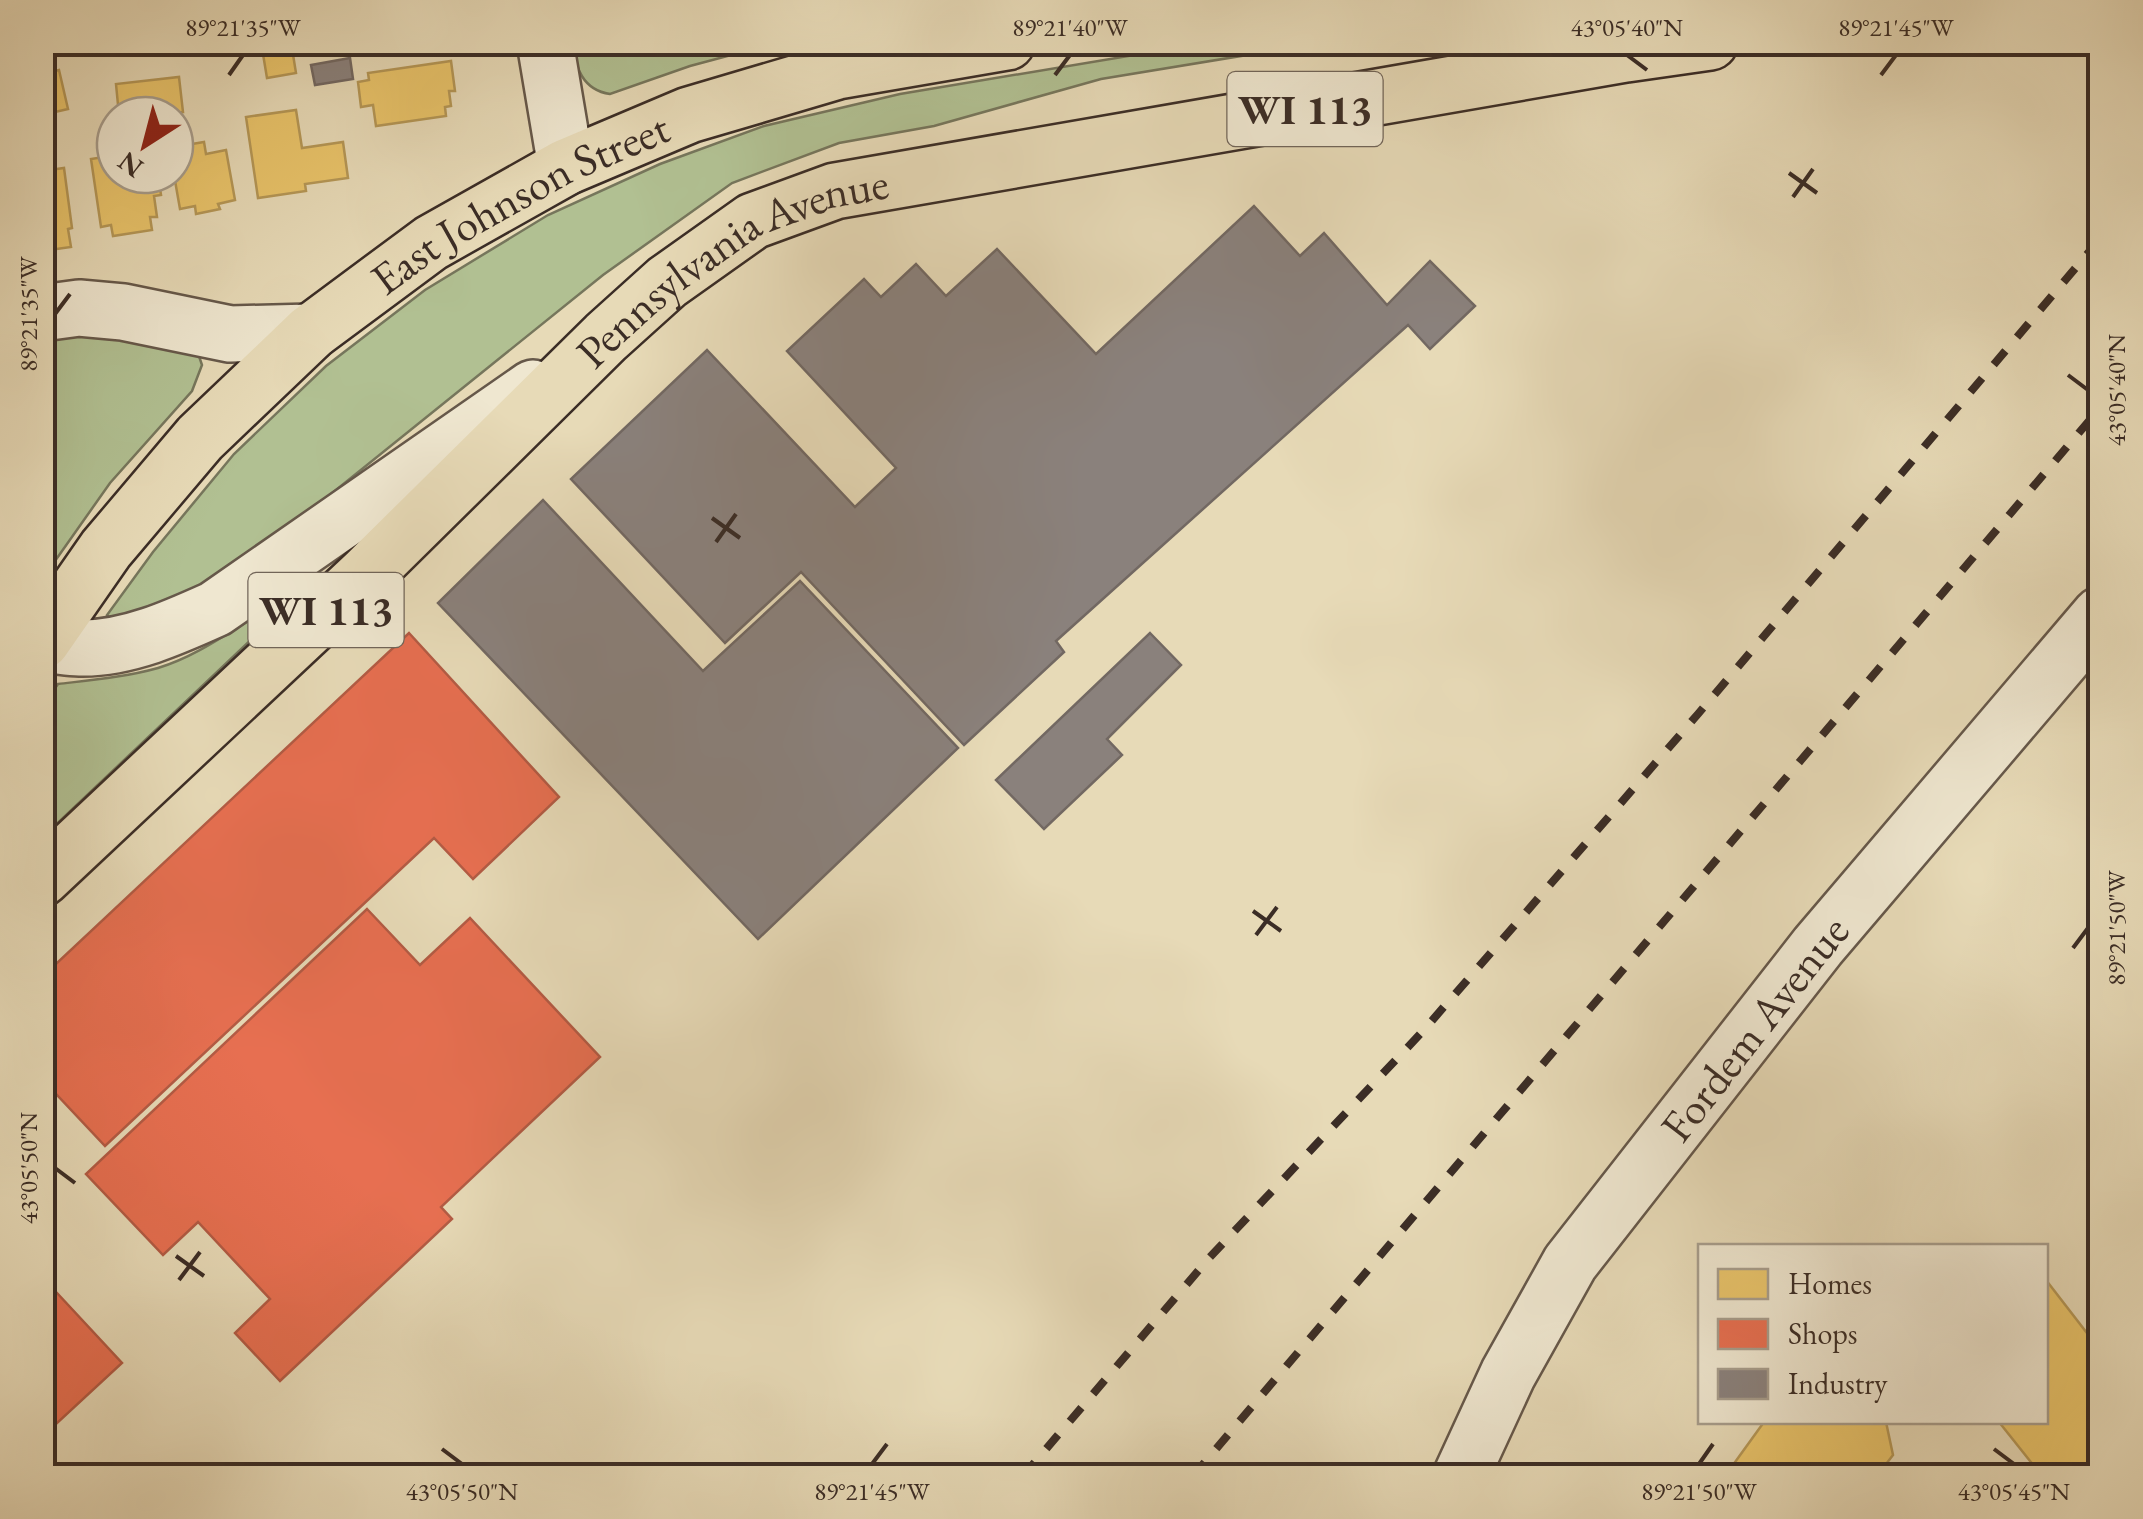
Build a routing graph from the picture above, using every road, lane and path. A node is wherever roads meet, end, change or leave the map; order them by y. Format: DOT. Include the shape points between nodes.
graph roads {
  1 [pos="545,42"];
  2 [pos="1007,42"];
  3 [pos="1710,42"];
  4 [pos="566,166"];
  5 [pos="42,313"];
  6 [pos="311,332"];
  7 [pos="606,337"];
  8 [pos="2100,615"];
  9 [pos="42,642"];
  10 [pos="42,878"];
  11 [pos="1461,1476"];
  1 -- 4 [label="street"];
  2 -- 4 [label="main road, East Johnson Street" via="819,76 689,114"];
  3 -- 7 [label="main road, Pennsylvania Avenue / WI 113" via="835,191 753,221 667,282"];
  4 -- 6 [label="main road, East Johnson Street" via="431,243"];
  5 -- 6 [label="street" via="123,312 230,334"];
  6 -- 9 [label="main road" via="200,438 106,550"];
  7 -- 9 [label="street" via="216,609 109,645"];
  7 -- 10 [label="main road, Pennsylvania Avenue / WI 113"];
  8 -- 11 [label="street, Fordem Avenue" via="1818,946 1570,1262"];
}
